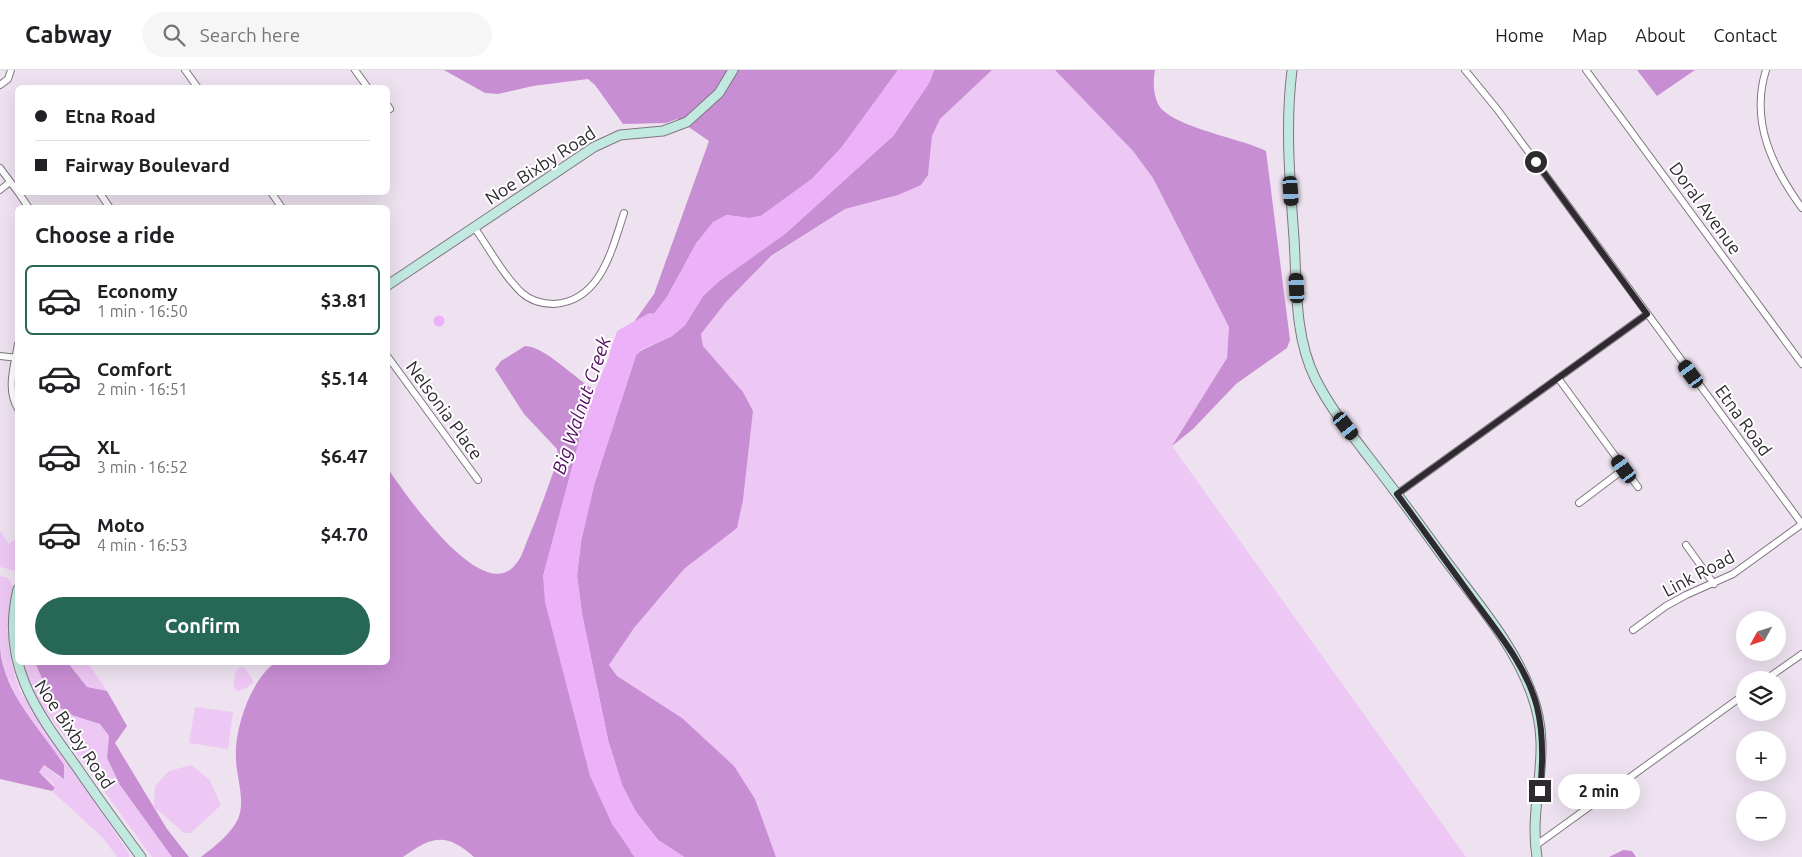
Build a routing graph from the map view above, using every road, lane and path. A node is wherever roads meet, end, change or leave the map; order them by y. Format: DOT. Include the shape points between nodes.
graph roads {
  1 [pos="11,70"];
  2 [pos="187,70"];
  3 [pos="355,70"];
  4 [pos="733,70"];
  5 [pos="1292,70"];
  6 [pos="1465,70"];
  7 [pos="1586,70"];
  8 [pos="1766,70"];
  9 [pos="0,85"];
  10 [pos="196,85"];
  11 [pos="366,85"];
  12 [pos="0,168"];
  13 [pos="10,182"];
  14 [pos="15,188"];
  15 [pos="0,190"];
  16 [pos="1802,208"];
  17 [pos="624,213"];
  18 [pos="474,228"];
  19 [pos="390,284"];
  20 [pos="1647,314"];
  21 [pos="0,356"];
  22 [pos="15,357"];
  23 [pos="390,360"];
  24 [pos="15,363"];
  25 [pos="1802,364"];
  26 [pos="1558,378"];
  27 [pos="15,404"];
  28 [pos="1624,469"];
  29 [pos="478,480"];
  30 [pos="1638,487"];
  31 [pos="1397,494"];
  32 [pos="1579,502"];
  33 [pos="1802,524"];
  34 [pos="1686,545"];
  35 [pos="1714,584"];
  36 [pos="15,603"];
  37 [pos="1633,630"];
  38 [pos="1802,654"];
  39 [pos="15,662"];
  40 [pos="16,665"];
  41 [pos="1778,671"];
  42 [pos="1736,701"];
  43 [pos="1535,846"];
  44 [pos="141,857"];
  45 [pos="1537,857"];
  1 -- 9 [label="street"];
  2 -- 10 [label="street"];
  3 -- 11 [label="street"];
  4 -- 18 [label="street, Noe Bixby Road" via="719,94 686,122 663,131 620,135 607,140"];
  5 -- 31 [label="street" via="1289,148 1298,311 1303,342 1315,377 1330,403"];
  6 -- 20 [label="street, Etna Road"];
  7 -- 25 [label="street, Doral Avenue"];
  8 -- 16 [label="street" via="1761,109 1769,153"];
  12 -- 13 [label="street"];
  13 -- 14 [label="street"];
  13 -- 15 [label="street"];
  17 -- 18 [label="street" via="597,280 576,297 557,304 539,302 522,293"];
  18 -- 19 [label="street, Noe Bixby Road"];
  20 -- 26 [label="street"];
  20 -- 33 [label="street, Etna Road"];
  21 -- 22 [label="street"];
  23 -- 29 [label="street, Nelsonia Place"];
  24 -- 27 [label="street" via="11,386"];
  26 -- 28 [label="street"];
  26 -- 31 [label="street"];
  28 -- 30 [label="street"];
  28 -- 32 [label="street"];
  31 -- 43 [label="street" via="1494,627 1533,695 1542,750"];
  33 -- 35 [label="street, Link Road"];
  34 -- 35 [label="street"];
  35 -- 37 [label="street, Link Road" via="1672,602"];
  36 -- 39 [label="street, Noe Bixby Road" via="12,637"];
  38 -- 41 [label="street"];
  40 -- 44 [label="street, Noe Bixby Road" via="27,695"];
  42 -- 43 [label="street"];
  43 -- 45 [label="street"];
}
